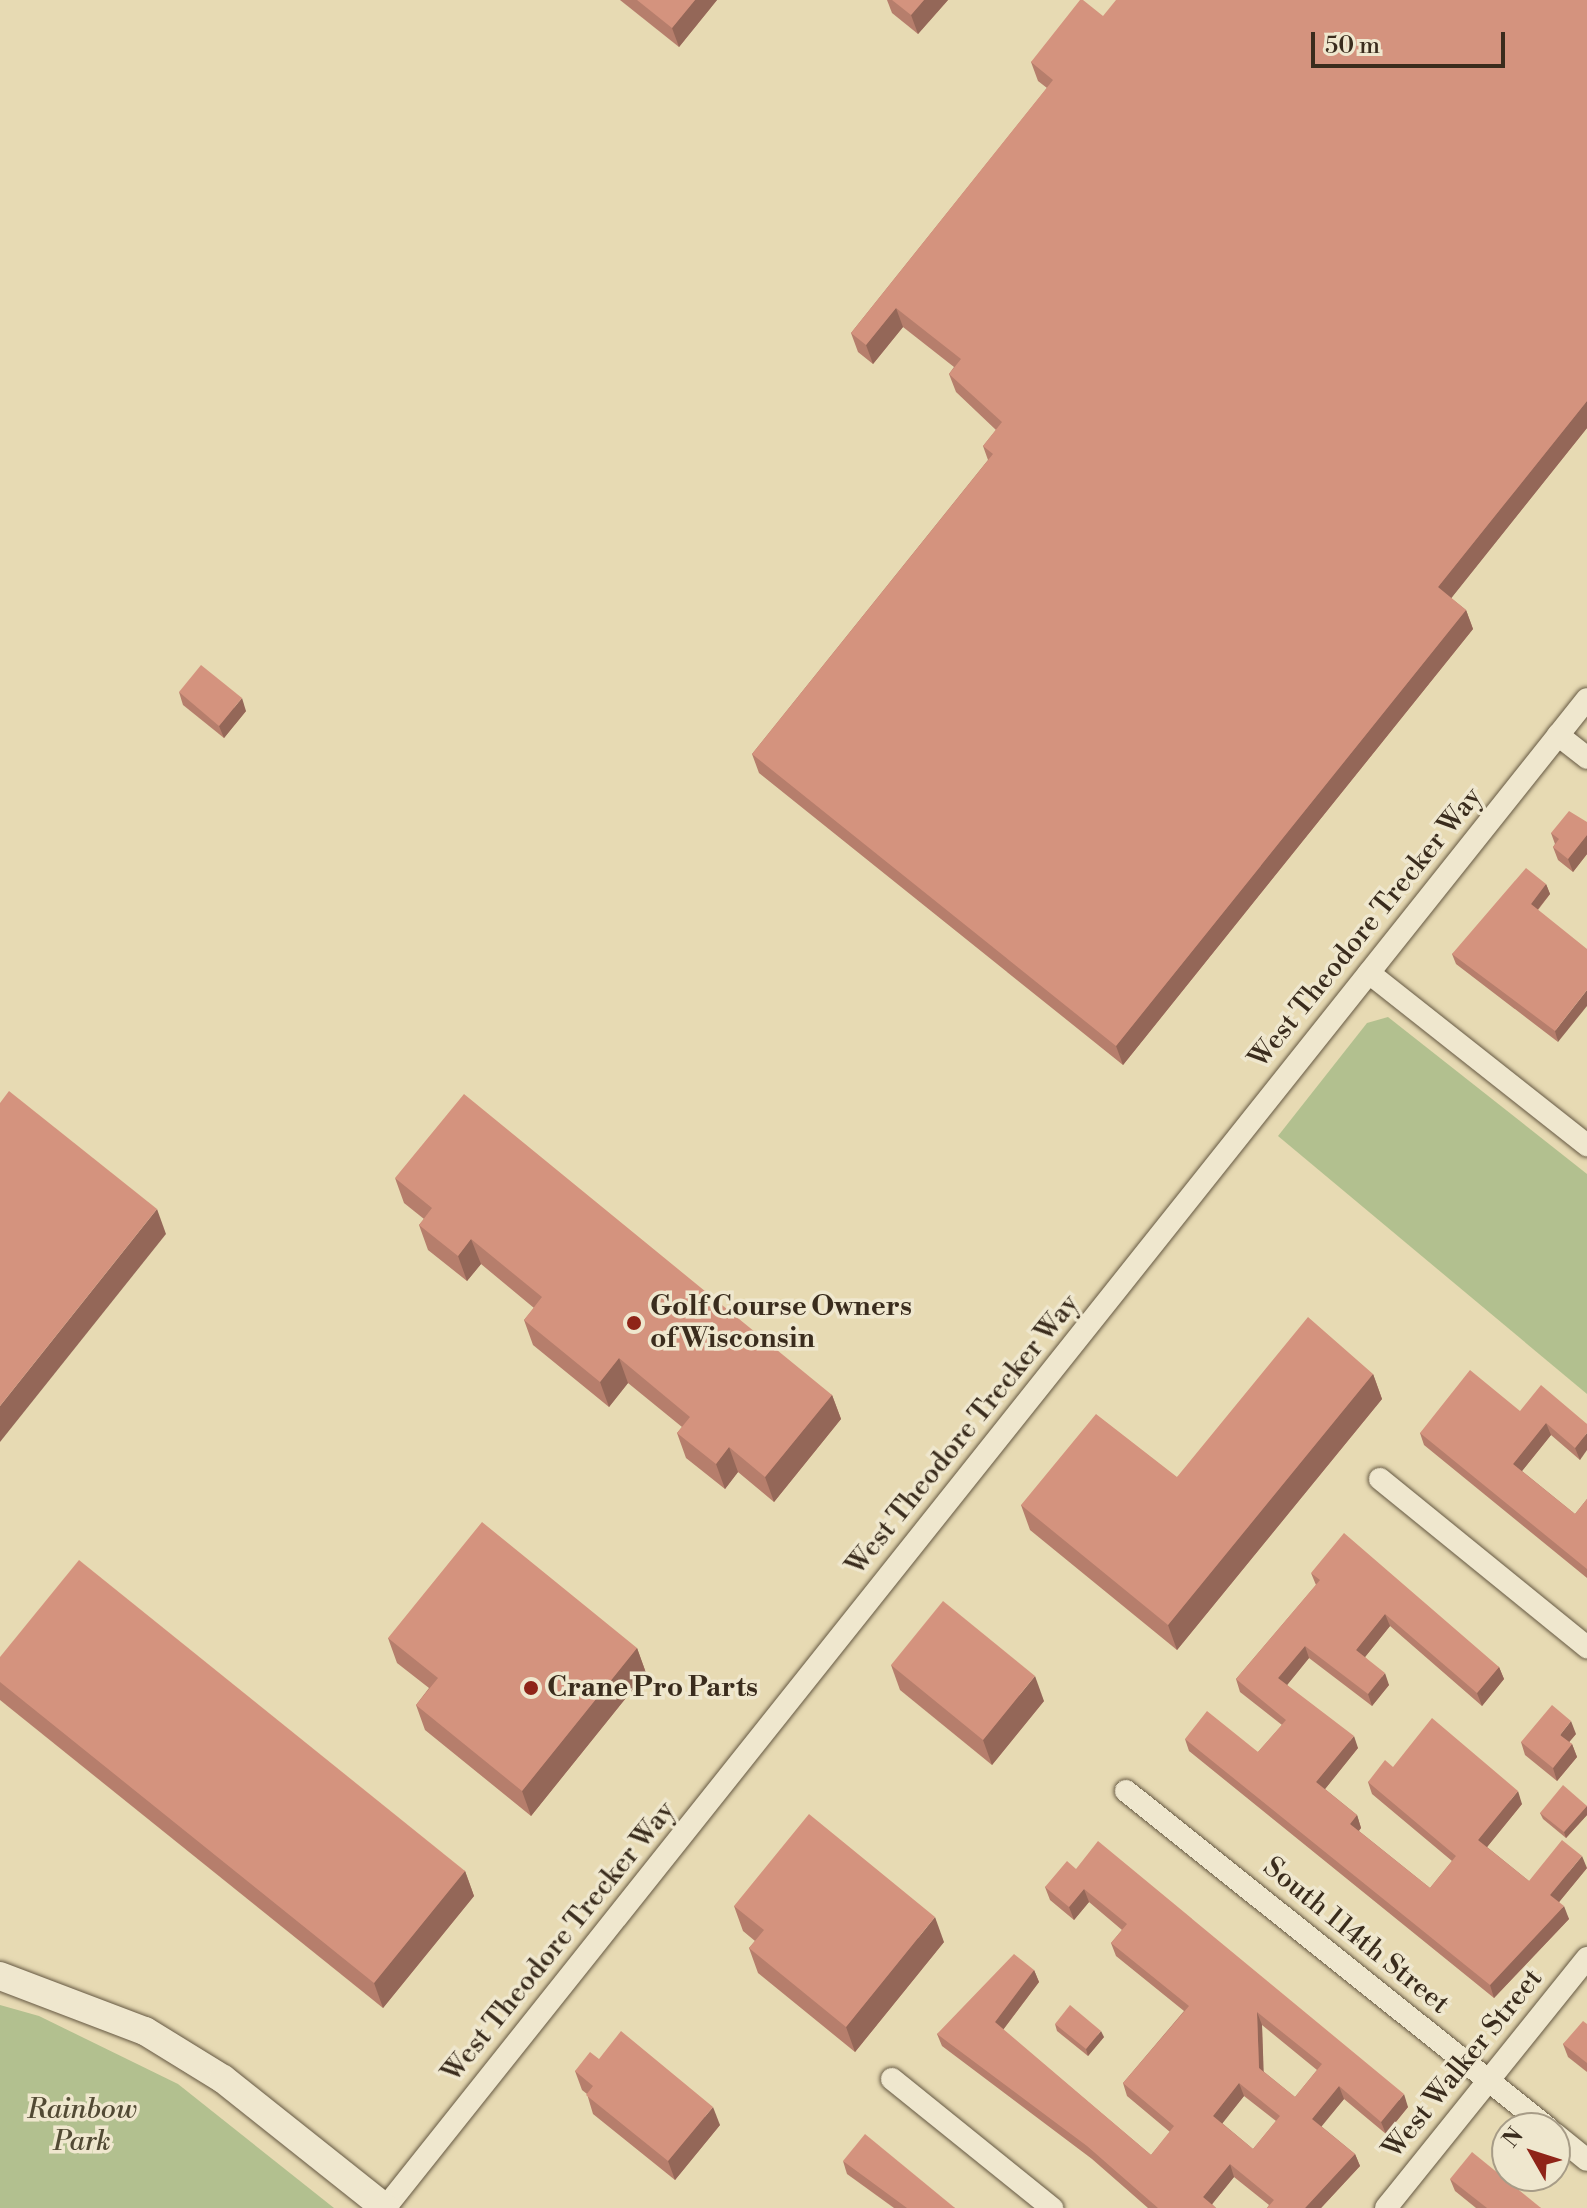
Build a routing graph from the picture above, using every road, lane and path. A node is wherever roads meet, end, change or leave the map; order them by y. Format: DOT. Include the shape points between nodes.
graph roads {
  1 [pos="1587,699"];
  2 [pos="1558,735"];
  3 [pos="1587,758"];
  4 [pos="1369,973"];
  5 [pos="1587,1145"];
  6 [pos="1380,1479"];
  7 [pos="1587,1647"];
  8 [pos="1126,1791"];
  9 [pos="1587,1958"];
  10 [pos="0,1976"];
  11 [pos="892,2079"];
  12 [pos="1489,2080"];
  13 [pos="1528,2112"];
  14 [pos="1571,2147"];
  15 [pos="1587,2160"];
  16 [pos="385,2208"];
  17 [pos="1052,2208"];
  18 [pos="1386,2208"];
  1 -- 2 [label="street, West Theodore Trecker Way"];
  2 -- 3 [label="street"];
  2 -- 4 [label="street, West Theodore Trecker Way"];
  4 -- 5 [label="street"];
  4 -- 16 [label="street, West Theodore Trecker Way"];
  6 -- 7 [label="street"];
  8 -- 12 [label="street, South 114th Street"];
  9 -- 12 [label="street, West Walker Street"];
  10 -- 16 [label="street" via="145,2031 223,2079"];
  11 -- 17 [label="street"];
  12 -- 13 [label="street, South 114th Street"];
  12 -- 18 [label="street, West Walker Street"];
  14 -- 15 [label="street"];
}
